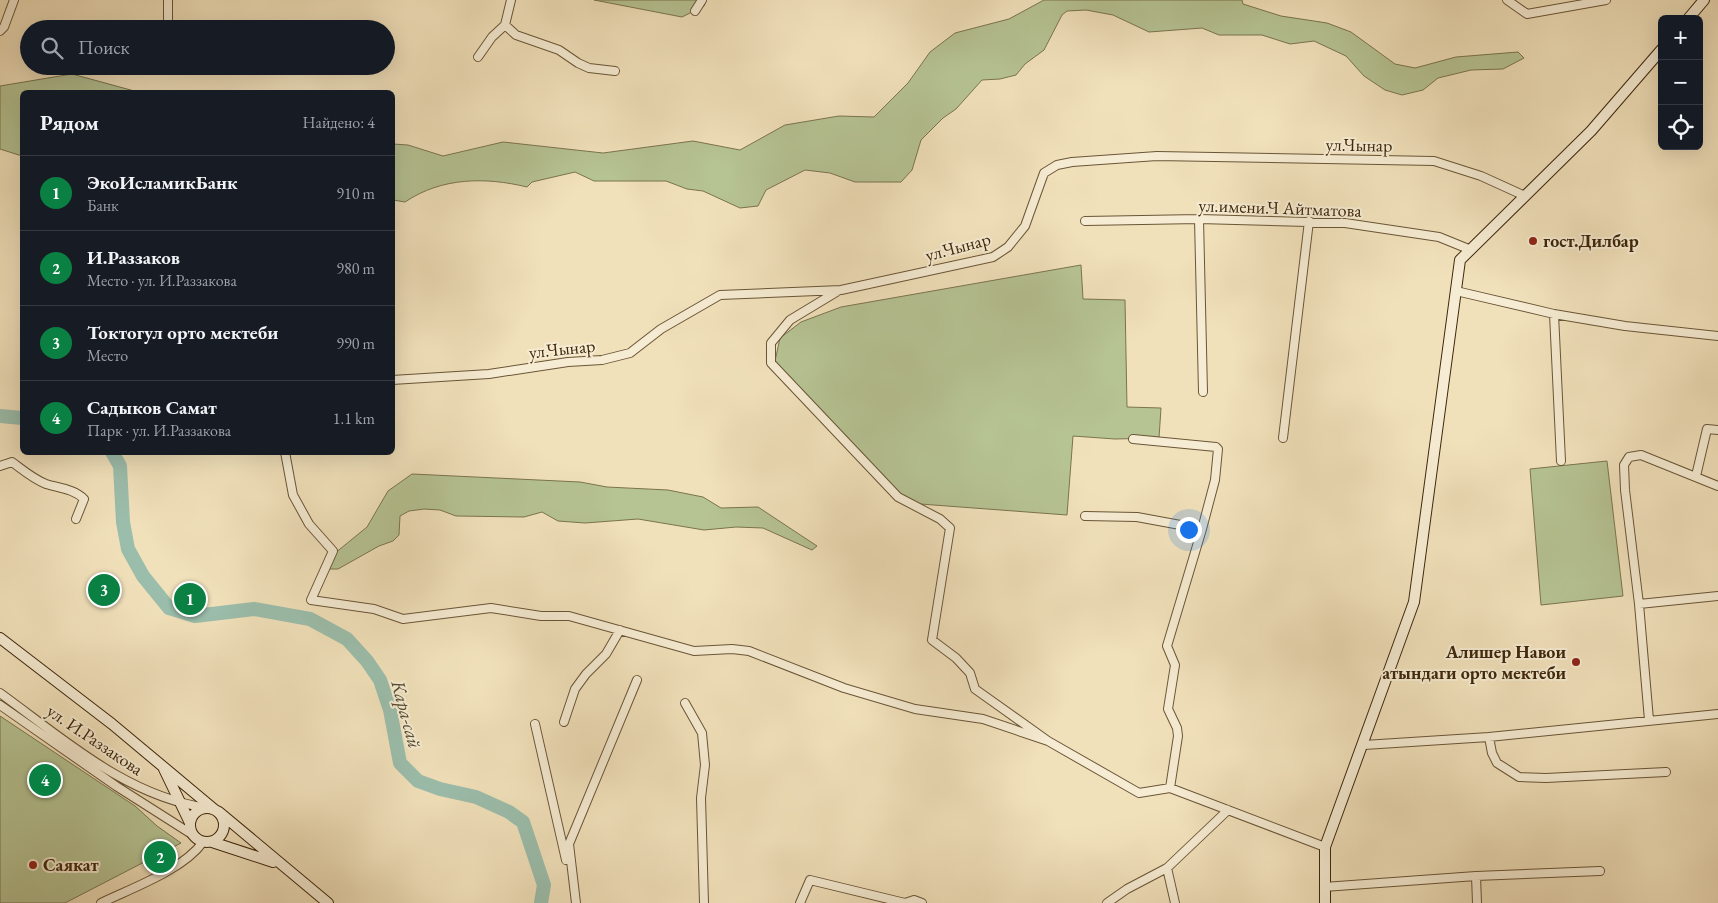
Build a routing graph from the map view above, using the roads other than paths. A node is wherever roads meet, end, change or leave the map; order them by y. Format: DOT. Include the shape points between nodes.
graph roads {
  1 [pos="14,0"];
  2 [pos="168,0"];
  3 [pos="511,0"];
  4 [pos="702,0"];
  5 [pos="1508,0"];
  6 [pos="1606,0"];
  7 [pos="1704,0"];
  8 [pos="695,10"];
  9 [pos="1691,15"];
  10 [pos="168,20"];
  11 [pos="505,25"];
  12 [pos="0,30"];
  13 [pos="1658,54"];
  14 [pos="478,57"];
  15 [pos="615,71"];
  16 [pos="1525,196"];
  17 [pos="1200,219"];
  18 [pos="1085,221"];
  19 [pos="1309,221"];
  20 [pos="1471,250"];
  21 [pos="841,290"];
  22 [pos="1456,291"];
  23 [pos="1554,314"];
  24 [pos="1718,336"];
  25 [pos="395,380"];
  26 [pos="1203,392"];
  27 [pos="1718,430"];
  28 [pos="1283,438"];
  29 [pos="1133,439"];
  30 [pos="286,455"];
  31 [pos="1561,461"];
  32 [pos="0,466"];
  33 [pos="1696,476"];
  34 [pos="1718,486"];
  35 [pos="1085,516"];
  36 [pos="76,519"];
  37 [pos="1202,529"];
  38 [pos="1718,596"];
  39 [pos="1639,604"];
  40 [pos="620,630"];
  41 [pos="0,638"];
  42 [pos="637,680"];
  43 [pos="0,693"];
  44 [pos="685,703"];
  45 [pos="0,706"];
  46 [pos="1718,714"];
  47 [pos="1649,720"];
  48 [pos="564,722"];
  49 [pos="535,724"];
  50 [pos="1489,737"];
  51 [pos="1048,741"];
  52 [pos="1364,745"];
  53 [pos="161,764"];
  54 [pos="1666,772"];
  55 [pos="1170,788"];
  56 [pos="182,804"];
  57 [pos="214,810"];
  58 [pos="1228,810"];
  59 [pos="190,823"];
  60 [pos="193,835"];
  61 [pos="208,842"];
  62 [pos="1326,847"];
  63 [pos="278,864"];
  64 [pos="1167,868"];
  65 [pos="1600,870"];
  66 [pos="1476,876"];
  67 [pos="1324,887"];
  68 [pos="101,903"];
  69 [pos="328,903"];
  70 [pos="576,903"];
  71 [pos="704,903"];
  72 [pos="800,903"];
  73 [pos="922,903"];
  74 [pos="1107,903"];
  75 [pos="1175,903"];
  76 [pos="1325,903"];
  77 [pos="1476,903"];
  1 -- 12 [label="street"];
  2 -- 10 [label="street"];
  3 -- 11 [label="street"];
  4 -- 8 [label="street"];
  5 -- 6 [label="street" via="1527,14"];
  7 -- 9 [label="street"];
  11 -- 14 [label="street"];
  11 -- 15 [label="street" via="516,35 559,50 589,68"];
  13 -- 16 [label="street" via="1591,131"];
  16 -- 20 [label="street"];
  16 -- 21 [label="street, ул.Чынар" via="1481,176 1434,161 1157,156 1072,162 1044,173 1025,226 1008,247 993,257"];
  17 -- 18 [label="street, ул.имени.Ч Айтматова"];
  17 -- 19 [label="street, ул.имени.Ч Айтматова"];
  17 -- 26 [label="street"];
  19 -- 20 [label="street, ул.имени.Ч Айтматова" via="1345,222 1439,237"];
  19 -- 28 [label="street"];
  20 -- 22 [label="street" via="1460,260"];
  21 -- 25 [label="street, ул.Чынар" via="720,296 661,329 630,352 602,360 489,374"];
  21 -- 51 [label="street" via="790,320 772,343 772,363 898,497 940,519 950,528 932,640 970,673 975,689"];
  22 -- 23 [label="street"];
  22 -- 52 [label="street" via="1414,602"];
  23 -- 24 [label="street"];
  23 -- 31 [label="street"];
  27 -- 33 [label="street" via="1707,429"];
  29 -- 37 [label="street" via="1218,449 1215,480"];
  30 -- 40 [label="street" via="293,495 309,524 333,550 311,600 374,609 402,620 491,608 541,616 569,616"];
  32 -- 36 [label="street" via="12,462 26,474 79,494 84,500"];
  33 -- 34 [label="street"];
  33 -- 39 [label="street" via="1641,455 1629,458 1624,465"];
  35 -- 37 [label="street" via="1145,518"];
  37 -- 55 [label="street" via="1168,646 1175,665 1168,709 1178,736"];
  38 -- 39 [label="street"];
  39 -- 47 [label="street"];
  40 -- 48 [label="street" via="606,654 575,689"];
  40 -- 51 [label="street" via="694,651 749,651 844,688 915,709 983,719"];
  41 -- 53 [label="street"];
  42 -- 70 [label="street" via="569,844"];
  43 -- 56 [label="street, ул. И.Раззакова" via="121,780"];
  44 -- 71 [label="street" via="702,733 705,765 702,798"];
  45 -- 60 [label="street, ул. И.Раззакова"];
  46 -- 47 [label="street"];
  47 -- 50 [label="street"];
  49 -- 70 [label="street"];
  50 -- 52 [label="street"];
  50 -- 54 [label="street" via="1497,763 1519,777"];
  51 -- 55 [label="street" via="1138,793"];
  52 -- 62 [label="street"];
  53 -- 56 [label="street"];
  53 -- 57 [label="street"];
  55 -- 58 [label="street"];
  56 -- 57 [label="street, ул. И.Раззакова"];
  56 -- 59 [label="street"];
  57 -- 59 [label="street" via="196,812"];
  57 -- 61 [label="street" via="224,819 225,827 222,835"];
  57 -- 63 [label="street"];
  58 -- 62 [label="street"];
  58 -- 64 [label="street"];
  59 -- 60 [label="street"];
  60 -- 61 [label="street"];
  61 -- 63 [label="street"];
  61 -- 68 [label="street" via="172,868"];
  62 -- 67 [label="street"];
  63 -- 69 [label="street"];
  64 -- 74 [label="street"];
  64 -- 75 [label="street"];
  65 -- 66 [label="street"];
  66 -- 67 [label="street"];
  66 -- 77 [label="street"];
  67 -- 76 [label="street"];
  72 -- 73 [label="street" via="810,880 904,903 914,900"];
}
